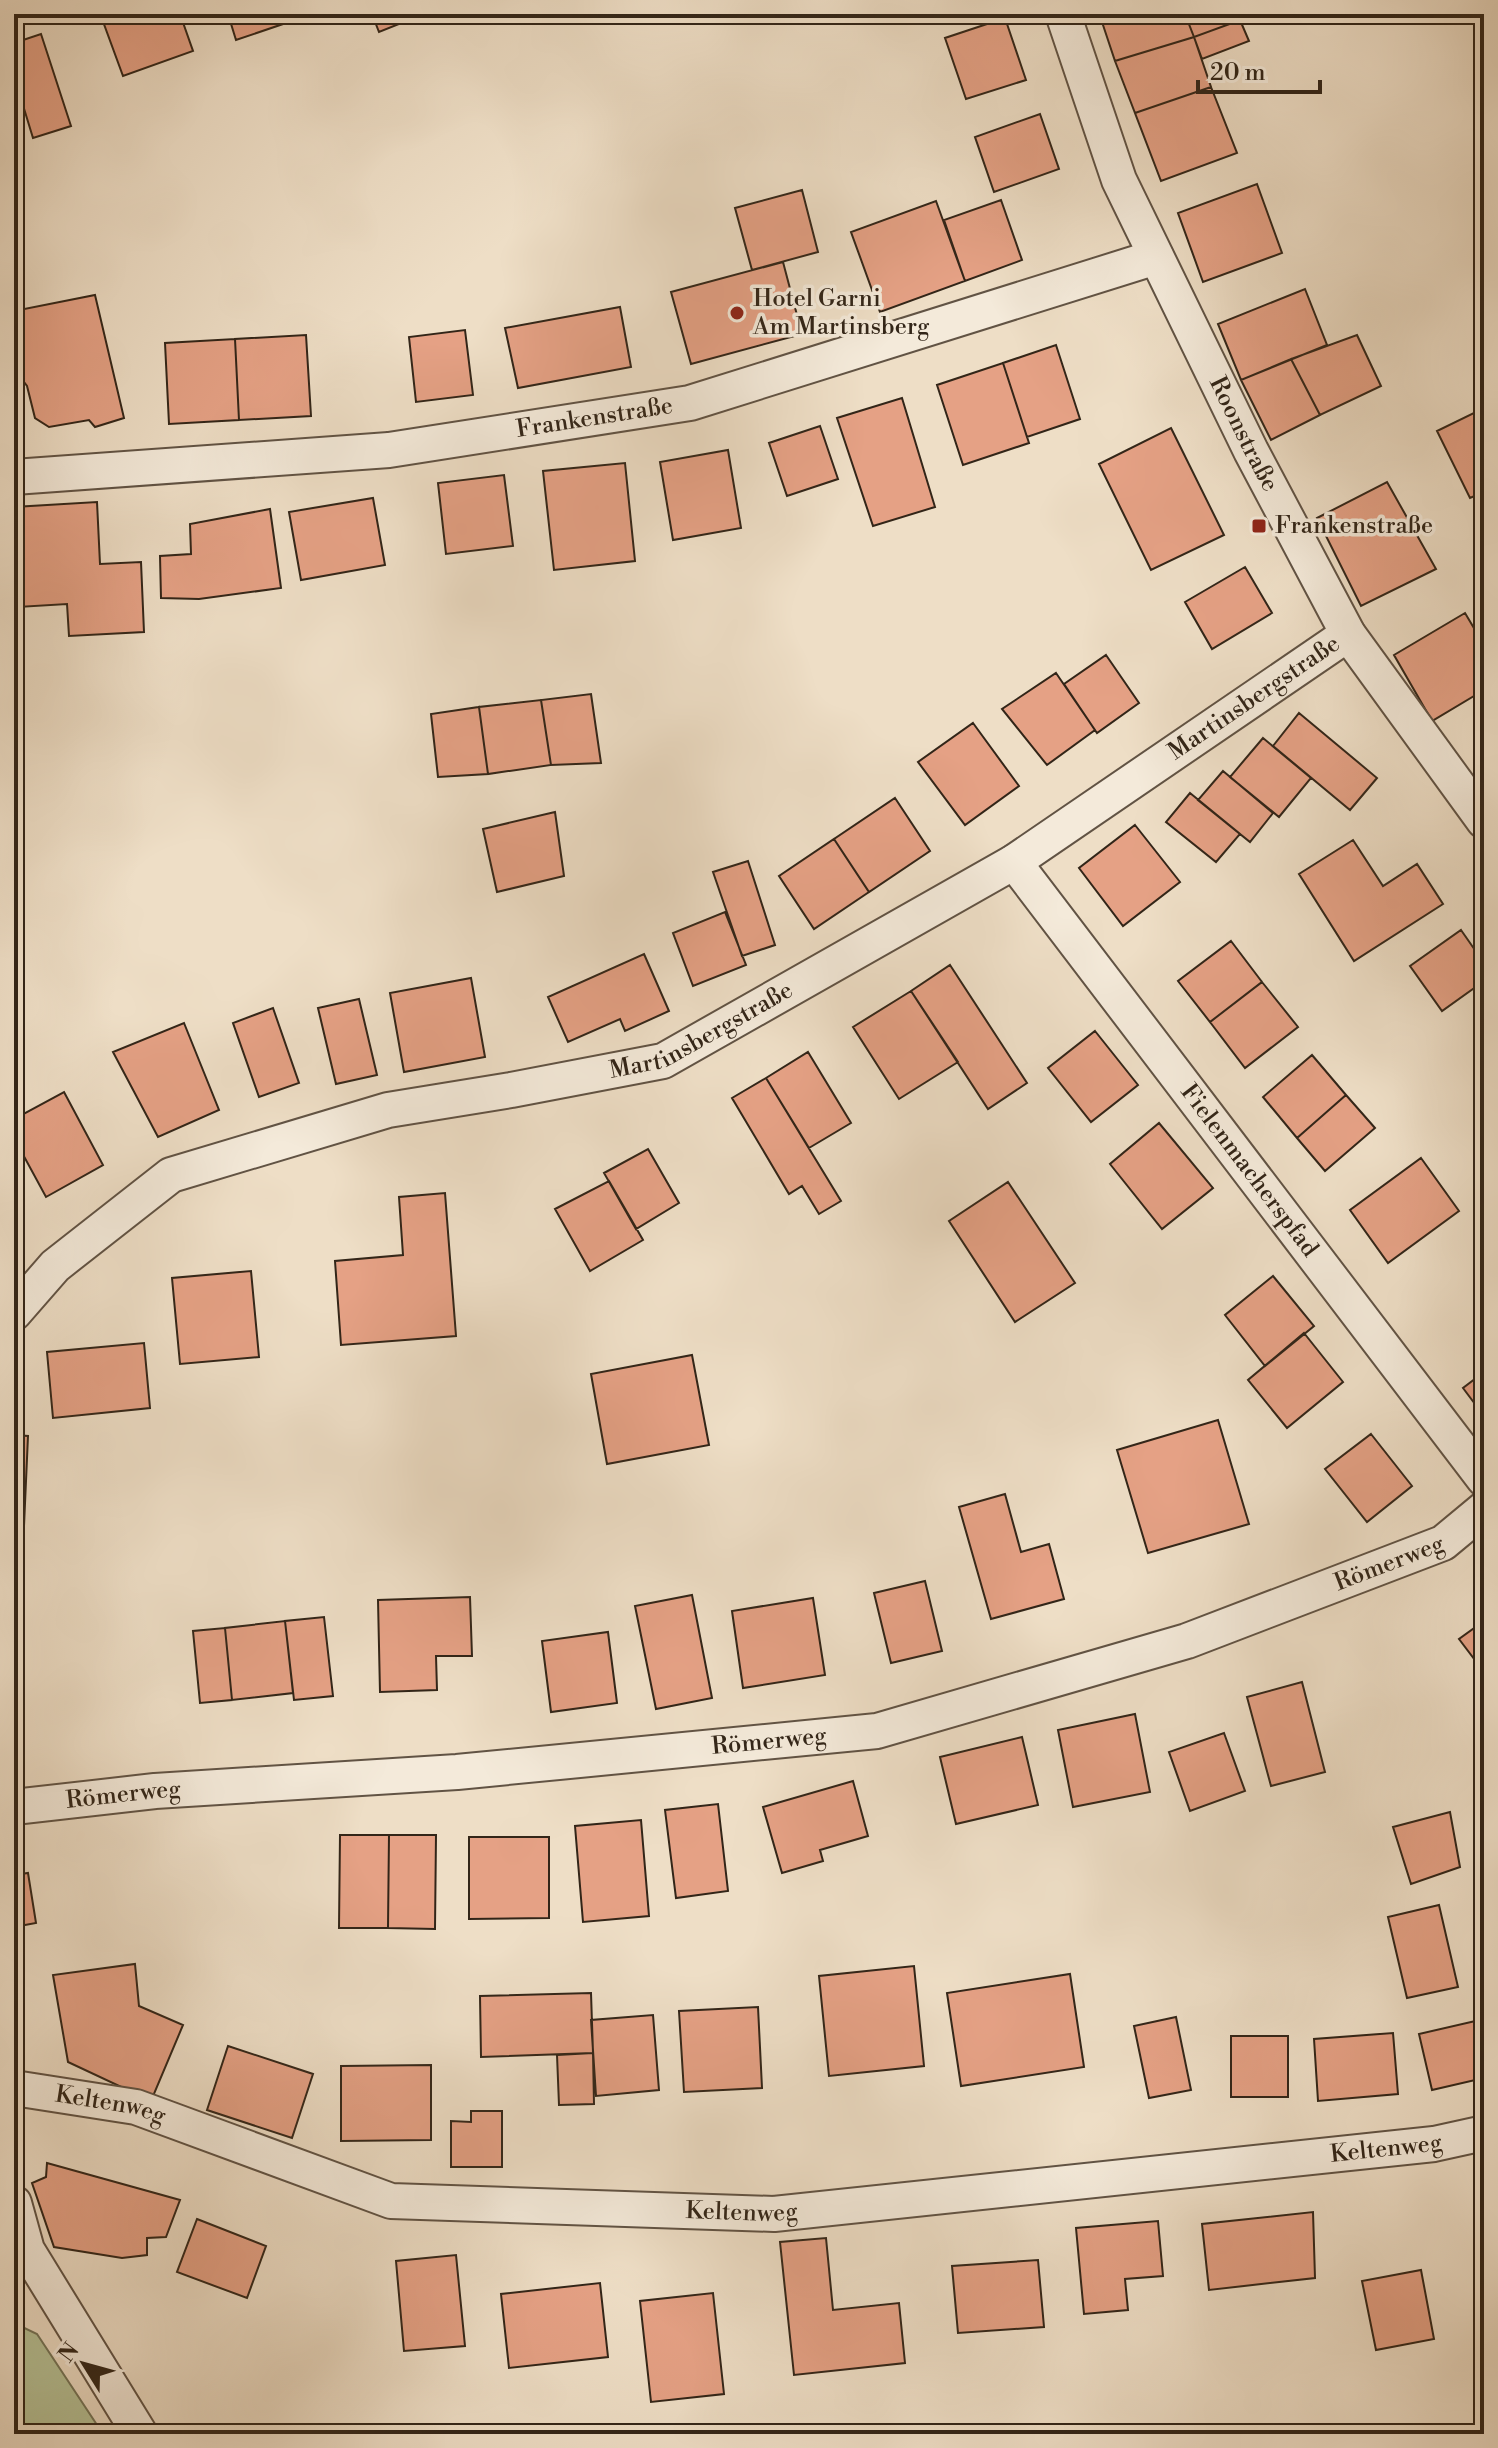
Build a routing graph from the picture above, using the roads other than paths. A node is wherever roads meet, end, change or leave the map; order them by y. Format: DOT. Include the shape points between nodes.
graph roads {
  1 [pos="1063,14"];
  2 [pos="1156,257"];
  3 [pos="14,477"];
  4 [pos="1348,634"];
  5 [pos="1484,821"];
  6 [pos="1014,862"];
  7 [pos="14,1313"];
  8 [pos="1484,1479"];
  9 [pos="1484,1509"];
  10 [pos="14,1807"];
  11 [pos="14,2088"];
  12 [pos="1484,2133"];
  13 [pos="14,2203"];
  14 [pos="140,2434"];
  1 -- 2 [label="street, Roonstraße" via="1119,180"];
  2 -- 3 [label="street, Frankenstraße" via="690,403 389,450"];
  2 -- 4 [label="street, Roonstraße"];
  4 -- 5 [label="street, Roonstraße"];
  4 -- 6 [label="street, Martinsbergstraße"];
  6 -- 7 [label="street, Martinsbergstraße" via="663,1061 388,1110 171,1175 55,1266"];
  6 -- 8 [label="street, Fielenmacherspfad"];
  9 -- 10 [label="street, Römerweg" via="1443,1543 1187,1641 877,1731"];
  11 -- 12 [label="street, Keltenweg" via="136,2107 391,2201 759,2213 1419,2146"];
  13 -- 14 [label="street" via="27,2250"];
}
